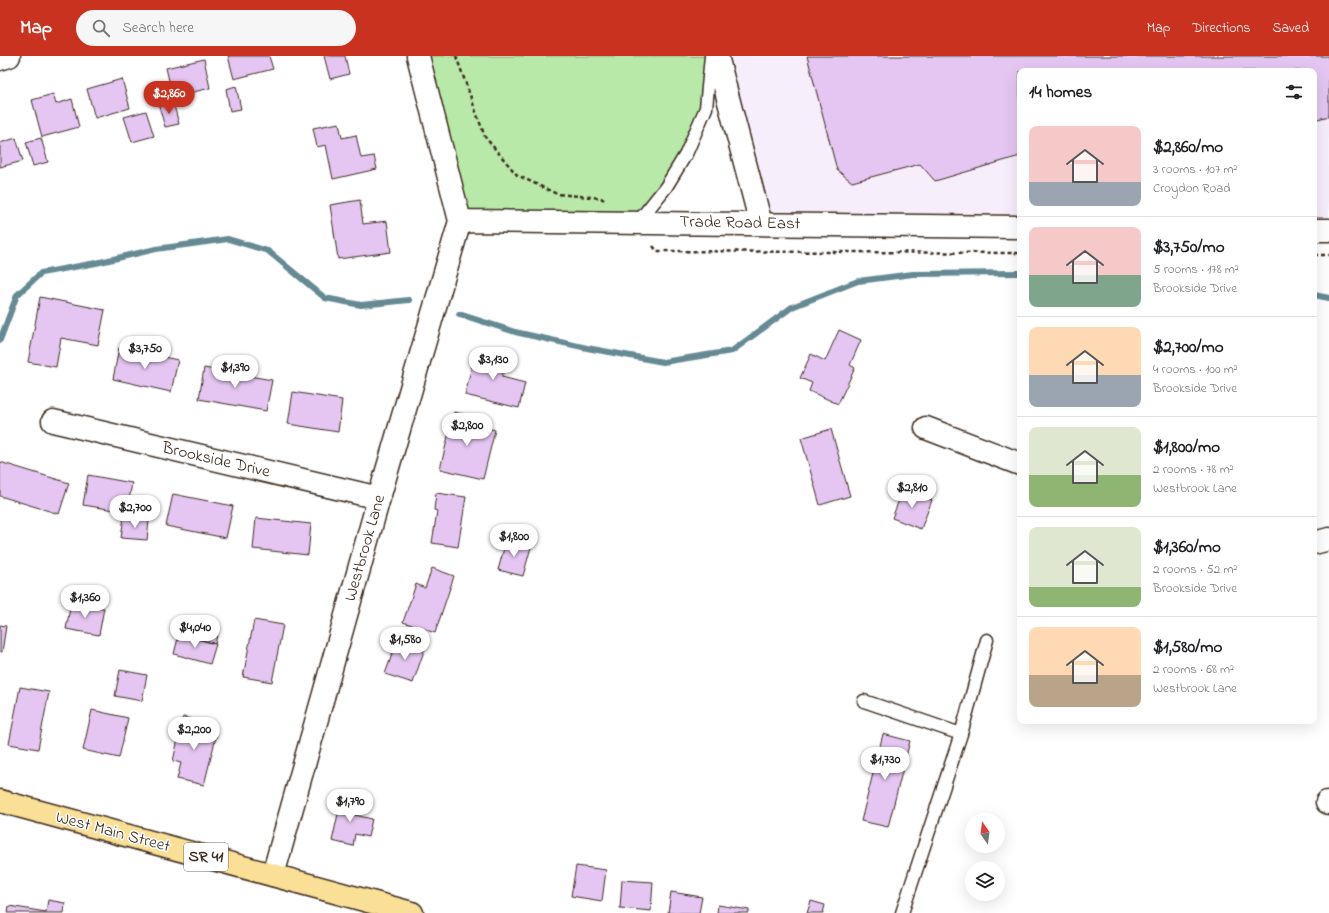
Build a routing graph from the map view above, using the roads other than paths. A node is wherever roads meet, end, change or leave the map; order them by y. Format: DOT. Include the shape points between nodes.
graph roads {
  1 [pos="9,56"];
  2 [pos="418,56"];
  3 [pos="711,56"];
  4 [pos="717,56"];
  5 [pos="0,59"];
  6 [pos="460,221"];
  7 [pos="638,222"];
  8 [pos="762,224"];
  9 [pos="1017,227"];
  10 [pos="1317,230"];
  11 [pos="1329,230"];
  12 [pos="53,421"];
  13 [pos="926,428"];
  14 [pos="1017,463"];
  15 [pos="379,498"];
  16 [pos="1329,539"];
  17 [pos="1317,542"];
  18 [pos="987,640"];
  19 [pos="864,701"];
  20 [pos="961,734"];
  21 [pos="0,801"];
  22 [pos="273,875"];
  23 [pos="412,913"];
  24 [pos="902,913"];
  1 -- 5 [label="street"];
  2 -- 6 [label="street"];
  3 -- 7 [label="lane" via="706,108 686,154 666,186"];
  4 -- 8 [label="street"];
  6 -- 7 [label="street, Trade Road East"];
  6 -- 15 [label="street, Westbrook Lane"];
  7 -- 8 [label="street, Trade Road East"];
  8 -- 9 [label="street, Trade Road East"];
  10 -- 11 [label="street"];
  12 -- 15 [label="street, Brookside Drive"];
  13 -- 14 [label="street"];
  15 -- 22 [label="street, Westbrook Lane"];
  16 -- 17 [label="street"];
  18 -- 20 [label="lane"];
  19 -- 20 [label="lane"];
  20 -- 24 [label="lane"];
  21 -- 22 [label="main road, West Main Street / SR 41"];
  22 -- 23 [label="main road, West Main Street / SR 41"];
}
